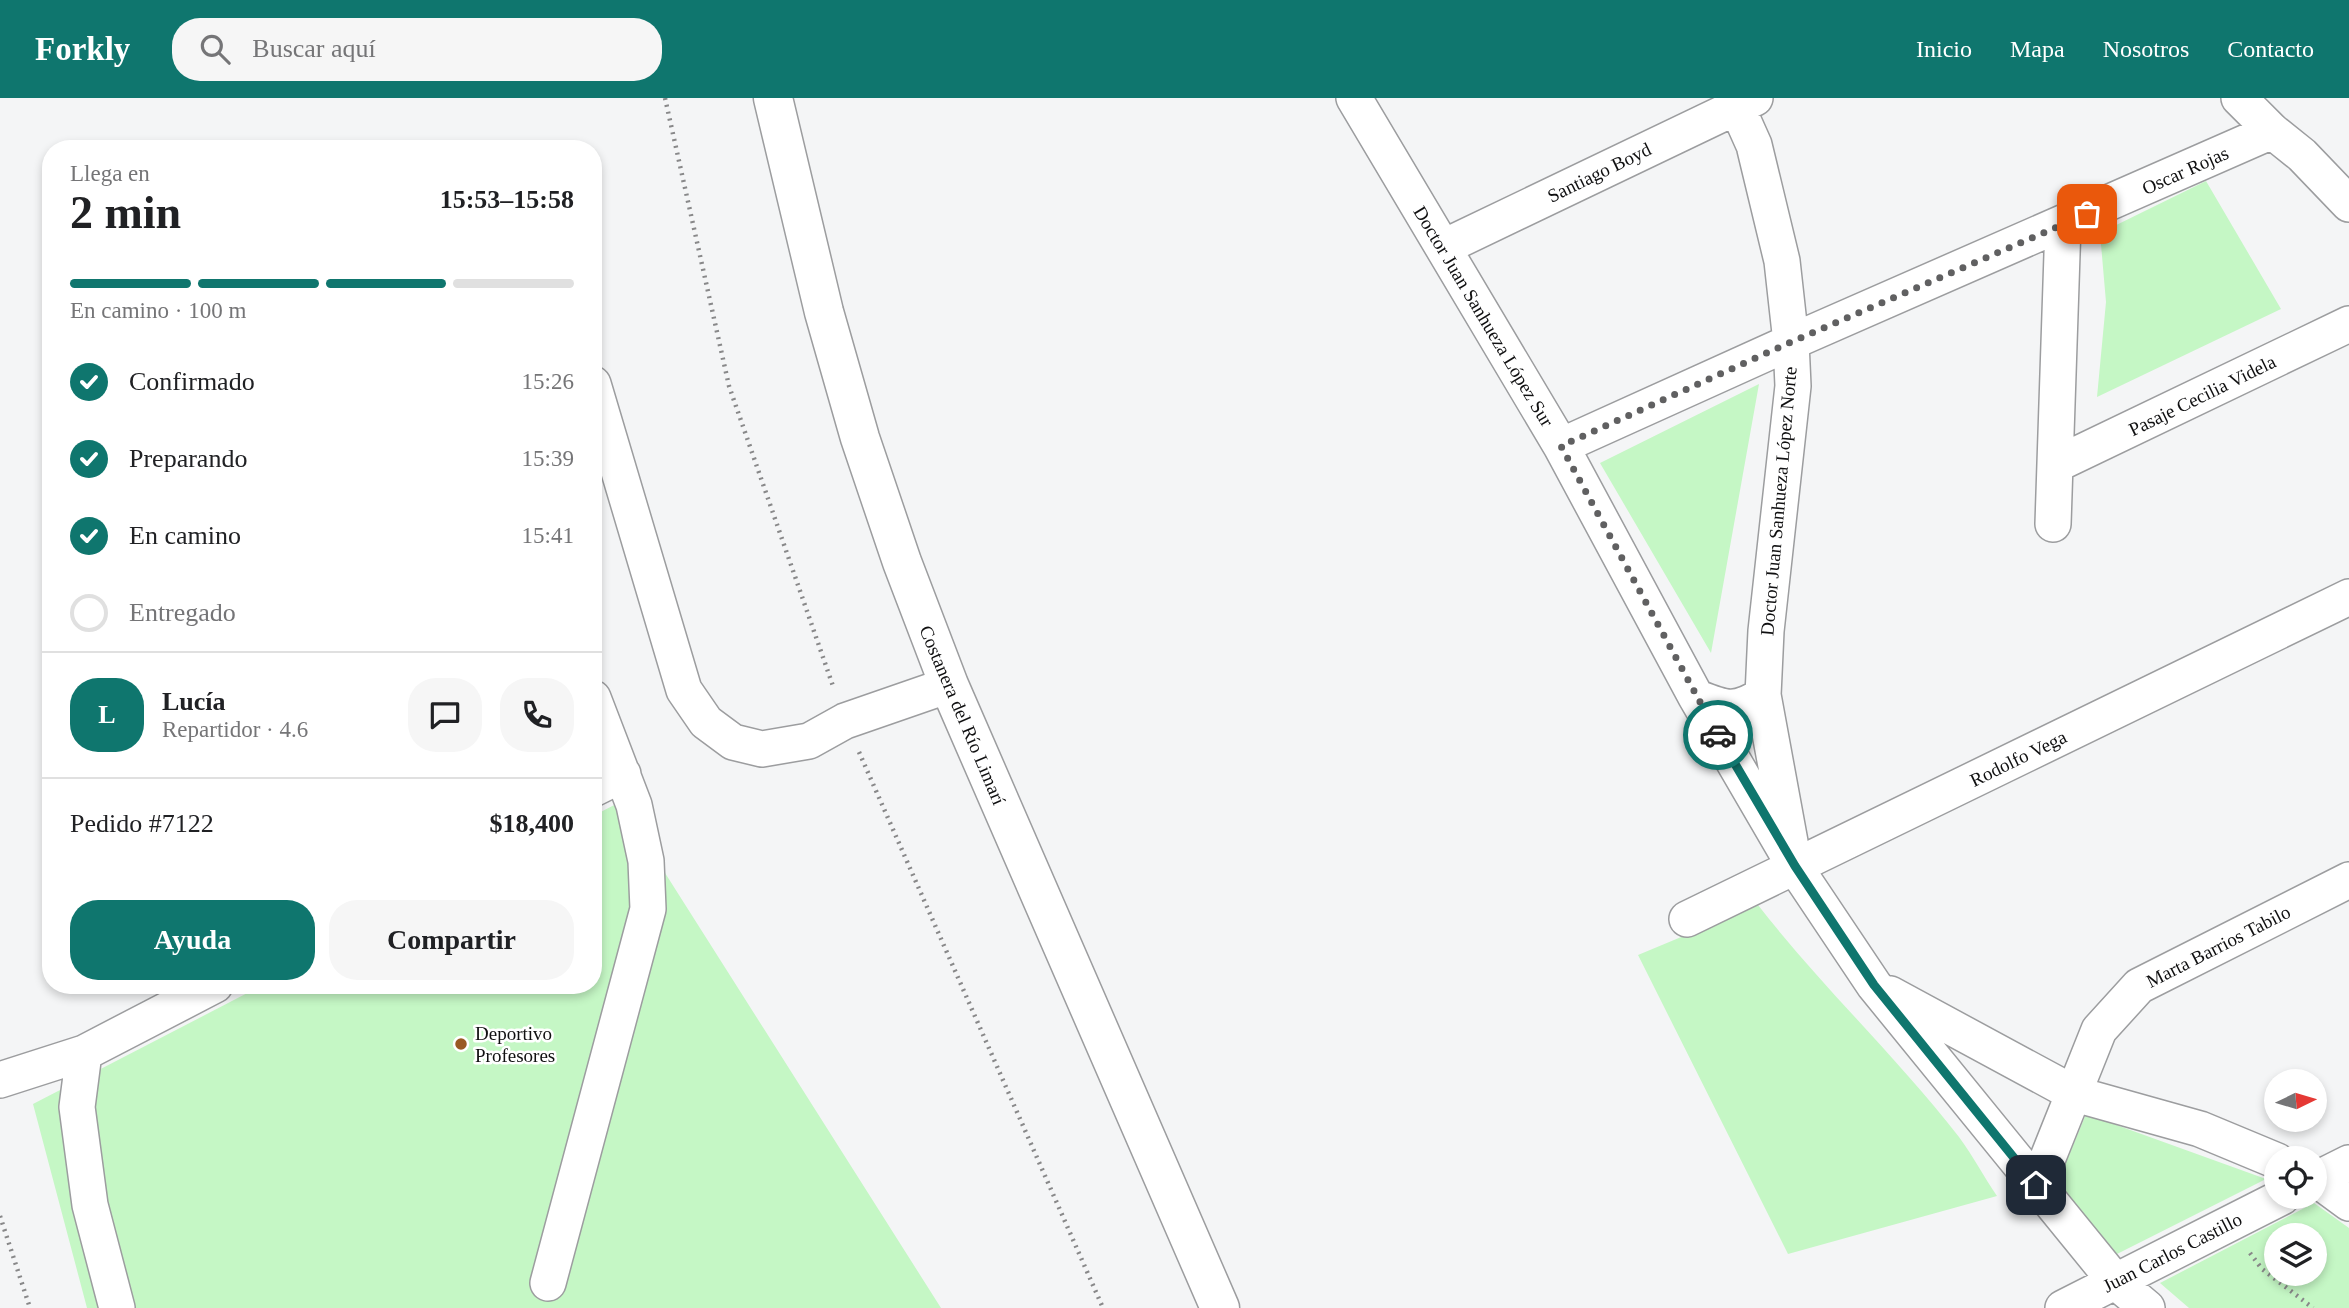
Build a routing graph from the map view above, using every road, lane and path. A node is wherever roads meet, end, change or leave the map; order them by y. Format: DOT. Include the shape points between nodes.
graph roads {
  1 [pos="773,98"];
  2 [pos="1354,98"];
  3 [pos="2239,98"];
  4 [pos="1742,101"];
  5 [pos="2272,131"];
  6 [pos="2349,204"];
  7 [pos="2063,224"];
  8 [pos="1444,247"];
  9 [pos="2349,324"];
  10 [pos="1791,342"];
  11 [pos="602,414"];
  12 [pos="1561,446"];
  13 [pos="2055,465"];
  14 [pos="2053,524"];
  15 [pos="2349,597"];
  16 [pos="948,685"];
  17 [pos="1763,695"];
  18 [pos="1696,697"];
  19 [pos="602,748"];
  20 [pos="608,782"];
  21 [pos="1795,866"];
  22 [pos="2349,880"];
  23 [pos="1687,919"];
  24 [pos="1874,985"];
  25 [pos="198,994"];
  26 [pos="84,1053"];
  27 [pos="0,1080"];
  28 [pos="2075,1094"];
  29 [pos="2264,1156"];
  30 [pos="2349,1163"];
  31 [pos="2327,1174"];
  32 [pos="2036,1185"];
  33 [pos="2327,1187"];
  34 [pos="2349,1203"];
  35 [pos="2264,1206"];
  36 [pos="0,1216"];
  37 [pos="2232,1222"];
  38 [pos="2115,1281"];
  39 [pos="548,1283"];
  40 [pos="30,1308"];
  41 [pos="117,1308"];
  42 [pos="1220,1308"];
  43 [pos="2063,1308"];
  44 [pos="2147,1308"];
  45 [pos="2313,1308"];
  1 -- 16 [label="highway, Costanera del Río Limarí" via="820,299 860,438"];
  2 -- 8 [label="street, Doctor Juan Sanhueza López Sur"];
  3 -- 5 [label="street"];
  4 -- 8 [label="street, Santiago Boyd"];
  4 -- 10 [label="street, Doctor Juan Sanhueza López Norte" via="1782,261"];
  5 -- 6 [label="street"];
  5 -- 7 [label="street, Oscar Rojas"];
  7 -- 10 [label="street, Oscar Rojas"];
  7 -- 13 [label="street"];
  8 -- 12 [label="street, Doctor Juan Sanhueza López Sur"];
  9 -- 13 [label="street, Pasaje Cecilia Videla"];
  10 -- 12 [label="street, Oscar Rojas"];
  10 -- 17 [label="street, Doctor Juan Sanhueza López Norte" via="1793,386"];
  11 -- 16 [label="street" via="684,690 706,722 733,742 762,749 809,741 845,721"];
  12 -- 18 [label="street, Doctor Juan Sanhueza López Sur"];
  13 -- 14 [label="street"];
  15 -- 21 [label="street, Rodolfo Vega"];
  16 -- 42 [label="highway, Costanera del Río Limarí"];
  17 -- 18 [label="street" via="1743,708 1724,708"];
  17 -- 21 [label="street, Doctor Juan Sanhueza López Norte"];
  18 -- 21 [label="street, Doctor Juan Sanhueza López Sur"];
  19 -- 20 [label="street"];
  20 -- 39 [label="street" via="634,804 646,861 648,909"];
  21 -- 23 [label="street, Rodolfo Vega"];
  21 -- 24 [label="street, Doctor Juan Sanhueza López Sur"];
  22 -- 28 [label="street, Marta Barrios Tabilo" via="2139,986 2099,1030"];
  24 -- 28 [label="street"];
  24 -- 32 [label="street"];
  25 -- 26 [label="street"];
  26 -- 27 [label="street"];
  26 -- 41 [label="street" via="77,1107 90,1205"];
  28 -- 29 [label="street" via="2200,1129"];
  28 -- 32 [label="street, Marta Barrios Tabilo"];
  30 -- 31 [label="street"];
  32 -- 38 [label="street"];
  33 -- 34 [label="street"];
  35 -- 37 [label="street, Juan Carlos Castillo"];
  36 -- 40 [label="path"];
  37 -- 38 [label="street, Juan Carlos Castillo"];
  37 -- 45 [label="path" via="2262,1269"];
  38 -- 43 [label="street, Juan Carlos Castillo"];
  38 -- 44 [label="street"];
}
